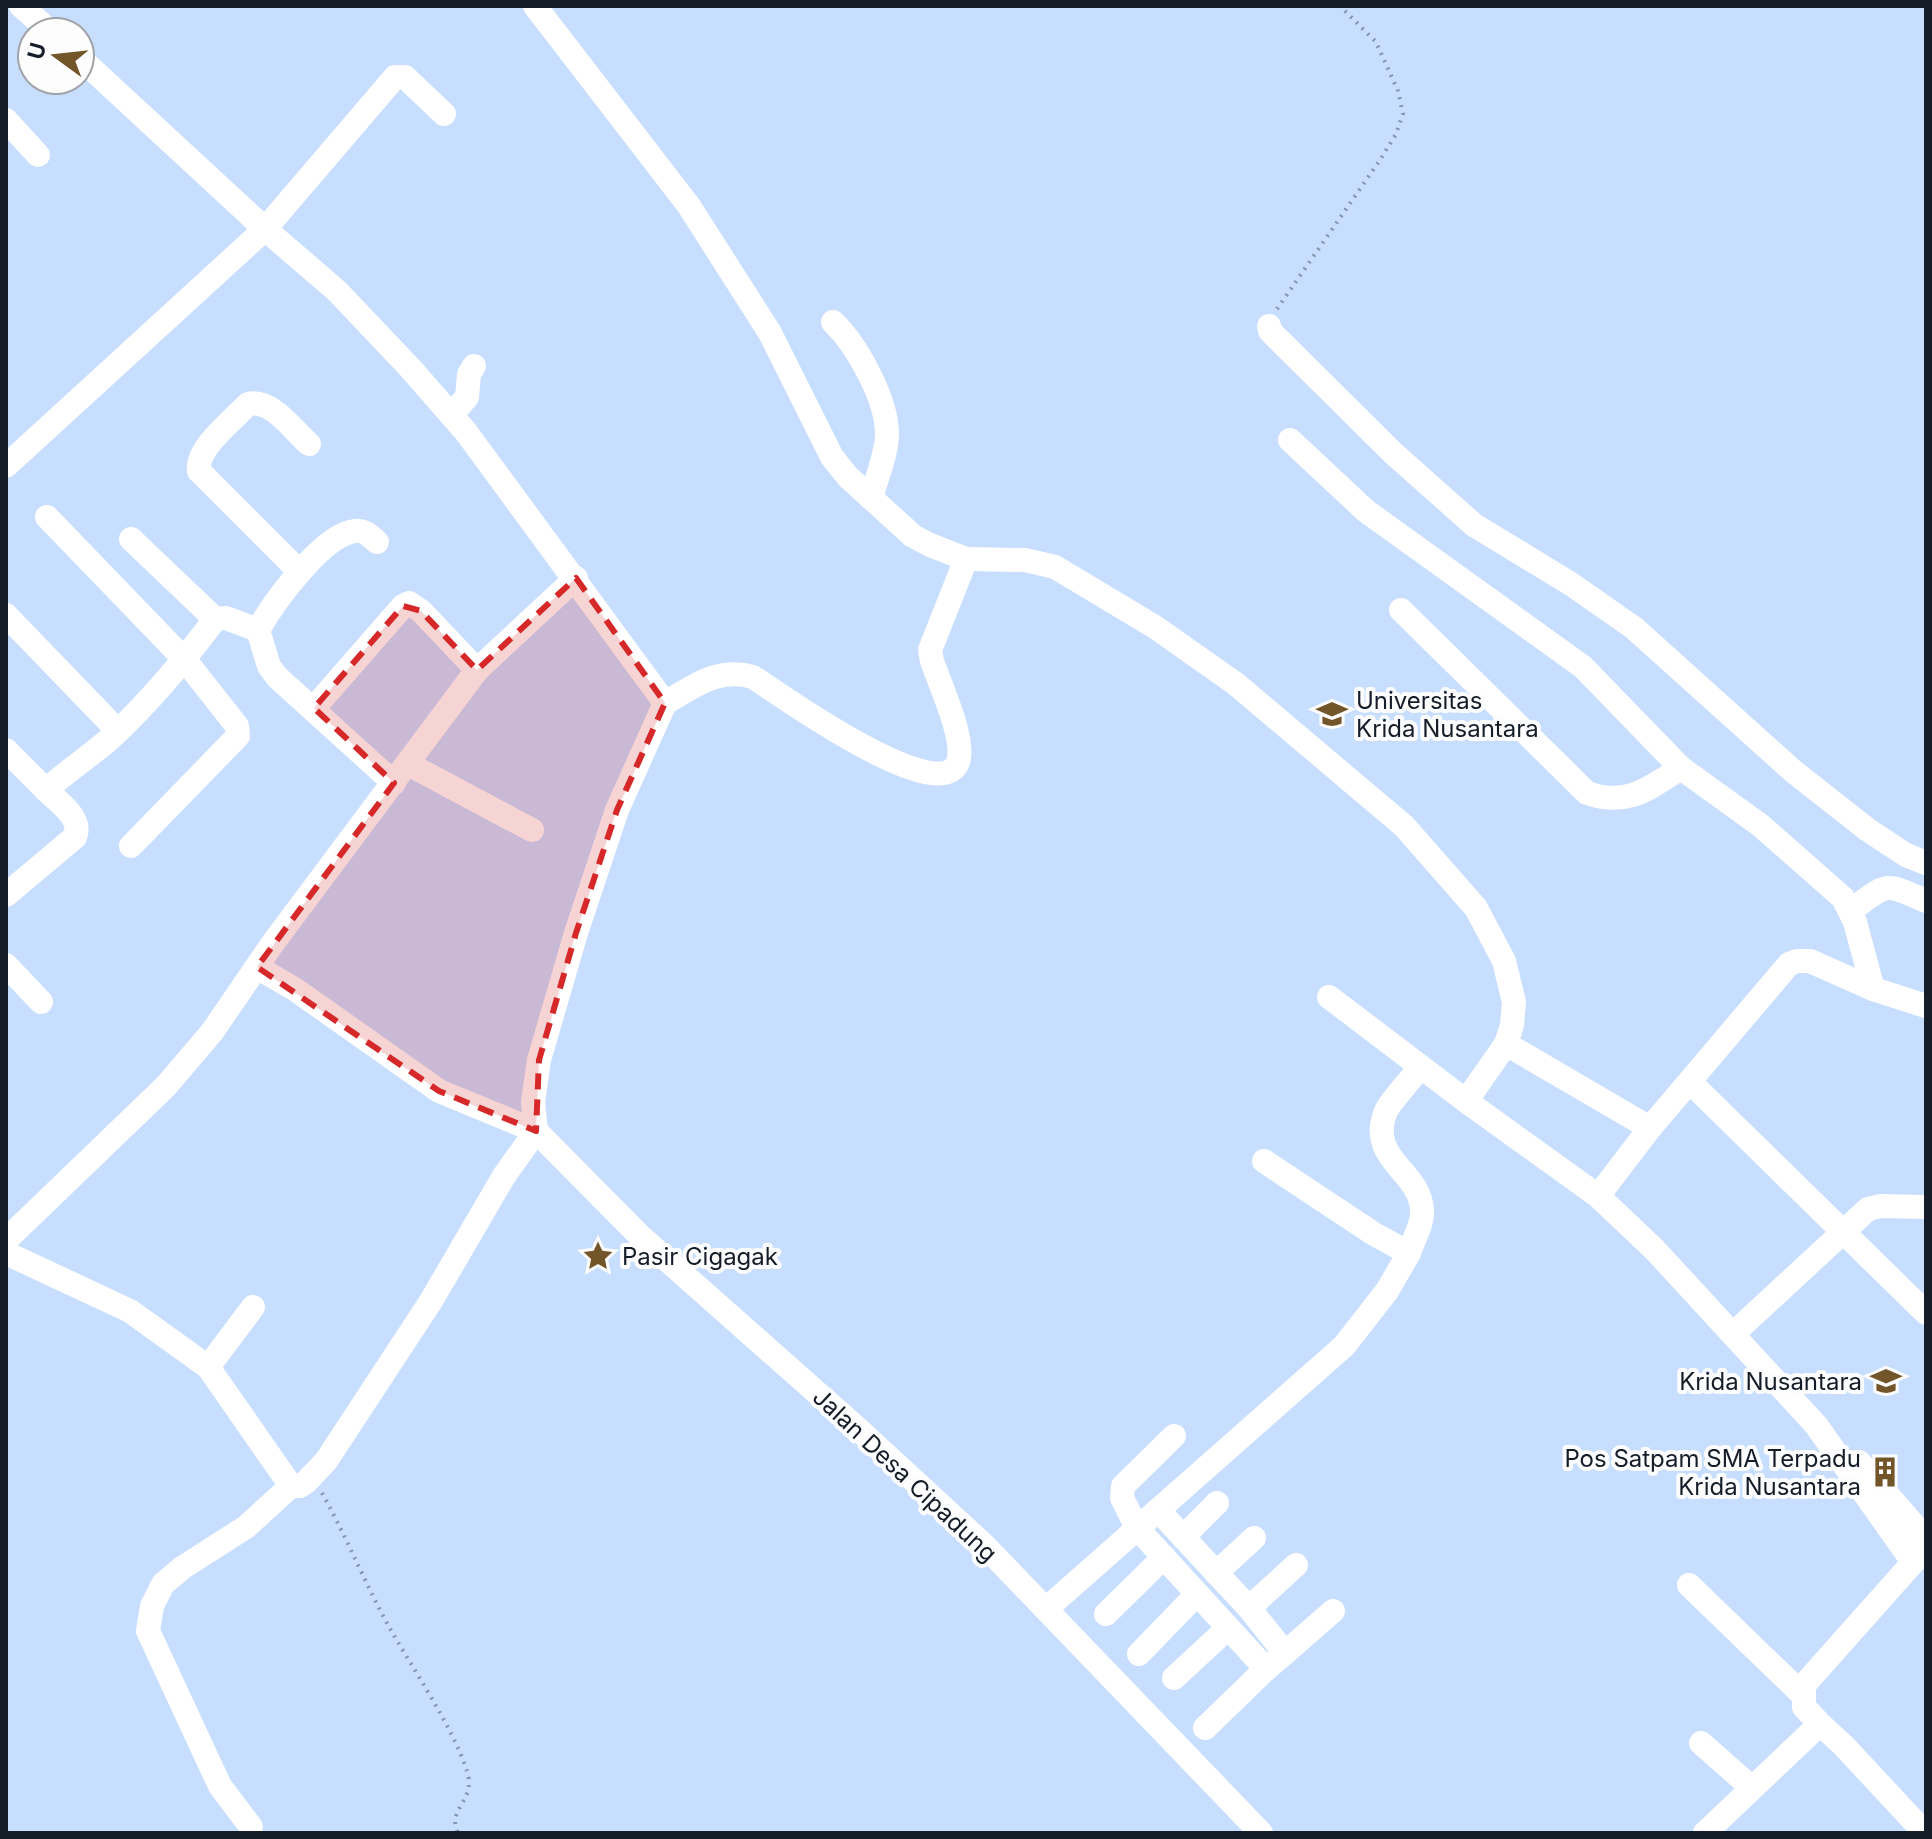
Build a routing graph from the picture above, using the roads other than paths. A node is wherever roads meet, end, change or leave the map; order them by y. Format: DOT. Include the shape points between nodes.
graph roads {
  1 [pos="535,6"];
  2 [pos="96,73"];
  3 [pos="444,114"];
  4 [pos="6,120"];
  5 [pos="38,155"];
  6 [pos="265,229"];
  7 [pos="833,322"];
  8 [pos="1269,326"];
  9 [pos="474,366"];
  10 [pos="452,414"];
  11 [pos="1290,440"];
  12 [pos="309,444"];
  13 [pos="6,466"];
  14 [pos="871,498"];
  15 [pos="47,517"];
  16 [pos="131,539"];
  17 [pos="377,542"];
  18 [pos="966,559"];
  19 [pos="300,572"];
  20 [pos="576,578"];
  21 [pos="1401,610"];
  22 [pos="6,615"];
  23 [pos="215,619"];
  24 [pos="258,630"];
  25 [pos="185,660"];
  26 [pos="477,670"];
  27 [pos="665,703"];
  28 [pos="314,708"];
  29 [pos="118,731"];
  30 [pos="6,750"];
  31 [pos="1681,768"];
  32 [pos="401,773"];
  33 [pos="46,790"];
  34 [pos="532,830"];
  35 [pos="131,846"];
  36 [pos="1926,863"];
  37 [pos="6,895"];
  38 [pos="1926,901"];
  39 [pos="1851,910"];
  40 [pos="6,965"];
  41 [pos="257,967"];
  42 [pos="1873,989"];
  43 [pos="1329,997"];
  44 [pos="41,1002"];
  45 [pos="1926,1006"];
  46 [pos="1506,1044"];
  47 [pos="1420,1067"];
  48 [pos="1690,1082"];
  49 [pos="1466,1101"];
  50 [pos="1650,1128"];
  51 [pos="536,1131"];
  52 [pos="1264,1161"];
  53 [pos="1598,1196"];
  54 [pos="1926,1207"];
  55 [pos="1841,1232"];
  56 [pos="6,1240"];
  57 [pos="6,1253"];
  58 [pos="1409,1253"];
  59 [pos="253,1307"];
  60 [pos="1926,1313"];
  61 [pos="1734,1333"];
  62 [pos="208,1367"];
  63 [pos="1816,1425"];
  64 [pos="1174,1436"];
  65 [pos="302,1481"];
  66 [pos="1217,1503"];
  67 [pos="1158,1510"];
  68 [pos="1137,1528"];
  69 [pos="1183,1537"];
  70 [pos="1254,1538"];
  71 [pos="1926,1539"];
  72 [pos="1920,1555"];
  73 [pos="1164,1557"];
  74 [pos="1296,1565"];
  75 [pos="1216,1573"];
  76 [pos="1689,1585"];
  77 [pos="1197,1594"];
  78 [pos="1249,1608"];
  79 [pos="1046,1609"];
  80 [pos="1333,1611"];
  81 [pos="1106,1614"];
  82 [pos="1228,1628"];
  83 [pos="1285,1653"];
  84 [pos="1139,1654"];
  85 [pos="1266,1669"];
  86 [pos="1174,1678"];
  87 [pos="1803,1695"];
  88 [pos="1820,1724"];
  89 [pos="1205,1728"];
  90 [pos="1701,1743"];
  91 [pos="1752,1788"];
  92 [pos="251,1827"];
  93 [pos="1261,1833"];
  94 [pos="1705,1833"];
  95 [pos="1925,1833"];
  1 -- 14 [label="street" via="689,206 770,333 832,457"];
  2 -- 6 [label="street"];
  3 -- 6 [label="street" via="405,77 395,77"];
  4 -- 5 [label="street"];
  6 -- 10 [label="street" via="337,291"];
  6 -- 13 [label="street"];
  7 -- 14 [label="street" via="852,345 885,416 888,435"];
  8 -- 36 [label="street" via="1393,453 1474,525 1634,628 1793,771 1868,830"];
  9 -- 10 [label="street" via="467,397"];
  10 -- 20 [label="street"];
  11 -- 31 [label="street" via="1366,511 1583,667"];
  12 -- 19 [label="street" via="268,406 255,402 201,454 197,466"];
  14 -- 18 [label="street" via="913,536"];
  15 -- 25 [label="street"];
  16 -- 23 [label="street"];
  17 -- 19 [label="street" via="354,531 329,544"];
  18 -- 27 [label="street" via="930,650 959,742 959,759 947,774 924,773 893,762 742,674 708,679"];
  18 -- 46 [label="street" via="1025,560 1055,567 1155,627 1236,684 1404,826 1476,908 1504,961 1514,1002"];
  19 -- 24 [label="street"];
  20 -- 26 [label="street"];
  20 -- 27 [label="street"];
  21 -- 31 [label="street" via="1587,793 1620,799 1643,793"];
  22 -- 29 [label="street"];
  23 -- 24 [label="street"];
  23 -- 25 [label="street"];
  24 -- 28 [label="street" via="269,666"];
  25 -- 29 [label="street"];
  25 -- 35 [label="street" via="229,713 238,736"];
  26 -- 28 [label="street" via="409,603"];
  26 -- 32 [label="street"];
  27 -- 51 [label="street" via="617,810 576,933 539,1060 533,1102"];
  28 -- 32 [label="street"];
  29 -- 33 [label="street"];
  30 -- 33 [label="street"];
  31 -- 39 [label="street" via="1760,825"];
  32 -- 34 [label="street"];
  32 -- 41 [label="street"];
  33 -- 37 [label="street" via="76,821 75,837"];
  38 -- 39 [label="street" via="1882,887"];
  39 -- 42 [label="street"];
  40 -- 44 [label="street"];
  41 -- 51 [label="street" via="439,1091"];
  41 -- 56 [label="street" via="166,1086"];
  42 -- 45 [label="street"];
  42 -- 48 [label="street" via="1810,961 1789,964"];
  43 -- 47 [label="street"];
  46 -- 49 [label="street"];
  46 -- 50 [label="street"];
  47 -- 49 [label="street"];
  47 -- 58 [label="street" via="1388,1107 1382,1130 1383,1148 1421,1200 1422,1220"];
  48 -- 50 [label="street"];
  48 -- 55 [label="street"];
  49 -- 53 [label="street"];
  50 -- 53 [label="street"];
  51 -- 65 [label="street" via="326,1461"];
  51 -- 79 [label="street, Jalan Desa Cipadung" via="640,1236 859,1430"];
  52 -- 58 [label="street"];
  53 -- 61 [label="street"];
  54 -- 55 [label="street" via="1868,1209"];
  55 -- 60 [label="street"];
  55 -- 61 [label="street"];
  57 -- 62 [label="street" via="130,1311"];
  58 -- 67 [label="street" via="1344,1346"];
  59 -- 62 [label="street"];
  61 -- 63 [label="street"];
  62 -- 65 [label="street"];
  63 -- 71 [label="street" via="1834,1433"];
  63 -- 72 [label="street"];
  64 -- 68 [label="street" via="1123,1486 1122,1498"];
  65 -- 92 [label="street" via="163,1584 148,1631 220,1786"];
  66 -- 69 [label="street"];
  67 -- 68 [label="street"];
  67 -- 69 [label="street"];
  68 -- 73 [label="street"];
  68 -- 79 [label="street"];
  69 -- 75 [label="street"];
  70 -- 75 [label="street"];
  72 -- 87 [label="street" via="1804,1685"];
  73 -- 77 [label="street"];
  73 -- 81 [label="street"];
  74 -- 78 [label="street"];
  75 -- 78 [label="street"];
  76 -- 87 [label="street"];
  77 -- 82 [label="street"];
  77 -- 84 [label="street"];
  78 -- 83 [label="street"];
  79 -- 93 [label="street, Jalan Desa Cipadung"];
  80 -- 83 [label="street"];
  82 -- 85 [label="street"];
  82 -- 86 [label="street"];
  83 -- 85 [label="street"];
  85 -- 89 [label="street"];
  87 -- 88 [label="street" via="1804,1707"];
  88 -- 91 [label="street"];
  88 -- 95 [label="street"];
  90 -- 91 [label="street"];
  91 -- 94 [label="street"];
}
